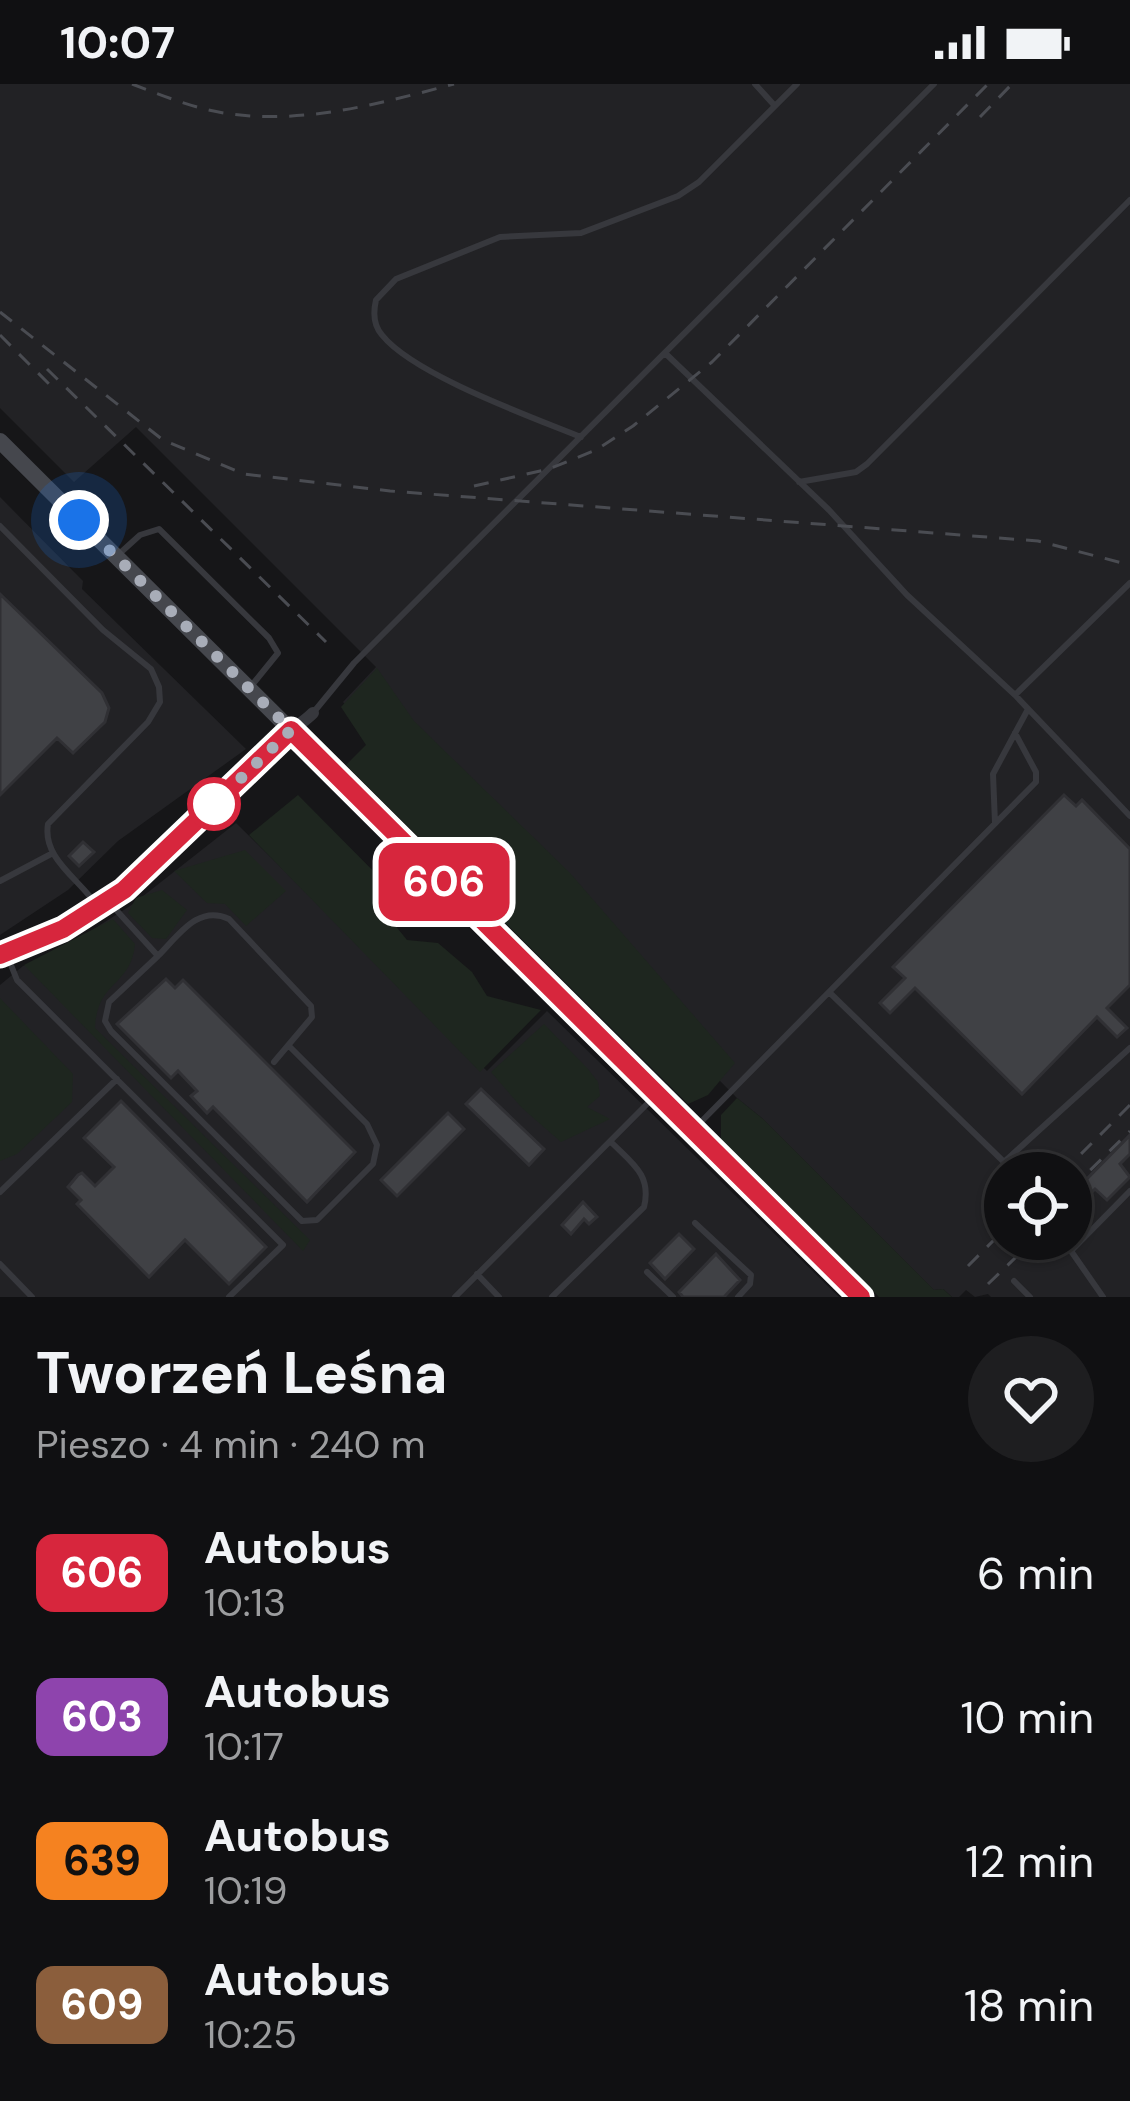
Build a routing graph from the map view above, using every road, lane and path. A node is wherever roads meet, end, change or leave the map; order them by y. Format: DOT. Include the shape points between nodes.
graph roads {
  1 [pos="755,84"];
  2 [pos="797,84"];
  3 [pos="934,84"];
  4 [pos="775,106"];
  5 [pos="1130,200"];
  6 [pos="665,353"];
  7 [pos="581,437"];
  8 [pos="0,441"];
  9 [pos="800,482"];
  10 [pos="0,526"];
  11 [pos="116,557"];
  12 [pos="1130,583"];
  13 [pos="249,689"];
  14 [pos="1015,695"];
  15 [pos="1027,711"];
  16 [pos="313,713"];
  17 [pos="291,730"];
  18 [pos="1015,733"];
  19 [pos="1130,815"];
  20 [pos="995,824"];
  21 [pos="51,854"];
  22 [pos="0,881"];
  23 [pos="103,905"];
  24 [pos="3,954"];
  25 [pos="158,956"];
  26 [pos="829,992"];
  27 [pos="290,1047"];
  28 [pos="1130,1048"];
  29 [pos="274,1062"];
  30 [pos="117,1079"];
  31 [pos="656,1094"];
  32 [pos="692,1130"];
  33 [pos="610,1142"];
  34 [pos="1130,1191"];
  35 [pos="0,1192"];
  36 [pos="695,1223"];
  37 [pos="0,1264"];
  38 [pos="647,1272"];
  39 [pos="477,1274"];
  40 [pos="1014,1281"];
  41 [pos="32,1297"];
  42 [pos="230,1297"];
  43 [pos="455,1297"];
  44 [pos="500,1297"];
  45 [pos="552,1297"];
  46 [pos="673,1297"];
  47 [pos="738,1297"];
  48 [pos="861,1297"];
  49 [pos="1030,1297"];
  50 [pos="1103,1297"];
  1 -- 4 [label="lane"];
  2 -- 4 [label="lane"];
  3 -- 6 [label="lane"];
  4 -- 7 [label="lane" via="678,196 580,233 500,237 396,279 376,300 375,326 384,339 491,401"];
  5 -- 9 [label="lane" via="867,464"];
  6 -- 7 [label="lane"];
  6 -- 9 [label="lane"];
  7 -- 16 [label="lane"];
  8 -- 11 [label="street"];
  9 -- 14 [label="lane"];
  10 -- 21 [label="lane" via="151,669 159,687 148,722 48,824"];
  11 -- 13 [label="street"];
  11 -- 13 [label="lane" via="159,530 253,622 278,653"];
  12 -- 14 [label="lane"];
  13 -- 17 [label="street"];
  14 -- 15 [label="lane"];
  15 -- 18 [label="lane"];
  15 -- 19 [label="lane"];
  16 -- 17 [label="street"];
  17 -- 23 [label="street"];
  17 -- 31 [label="street"];
  18 -- 20 [label="lane" via="993,774"];
  18 -- 20 [label="lane" via="1036,782"];
  20 -- 26 [label="lane"];
  21 -- 22 [label="lane"];
  21 -- 23 [label="lane"];
  23 -- 24 [label="street"];
  23 -- 25 [label="lane"];
  24 -- 30 [label="lane" via="17,980"];
  25 -- 27 [label="lane" via="202,916 229,919 311,1006"];
  25 -- 27 [label="lane" via="109,1002 105,1022 302,1221 317,1220 374,1164 377,1145 367,1124"];
  26 -- 28 [label="lane" via="1004,1162"];
  26 -- 32 [label="lane"];
  27 -- 29 [label="lane"];
  30 -- 35 [label="lane"];
  30 -- 42 [label="lane" via="283,1245"];
  31 -- 32 [label="street"];
  31 -- 33 [label="lane"];
  32 -- 48 [label="street"];
  33 -- 39 [label="lane"];
  33 -- 45 [label="lane" via="643,1174 644,1207"];
  34 -- 50 [label="lane" via="1071,1251"];
  36 -- 47 [label="lane" via="751,1275"];
  37 -- 41 [label="lane"];
  38 -- 46 [label="lane"];
  39 -- 43 [label="lane"];
  39 -- 44 [label="lane"];
  40 -- 49 [label="lane"];
}
